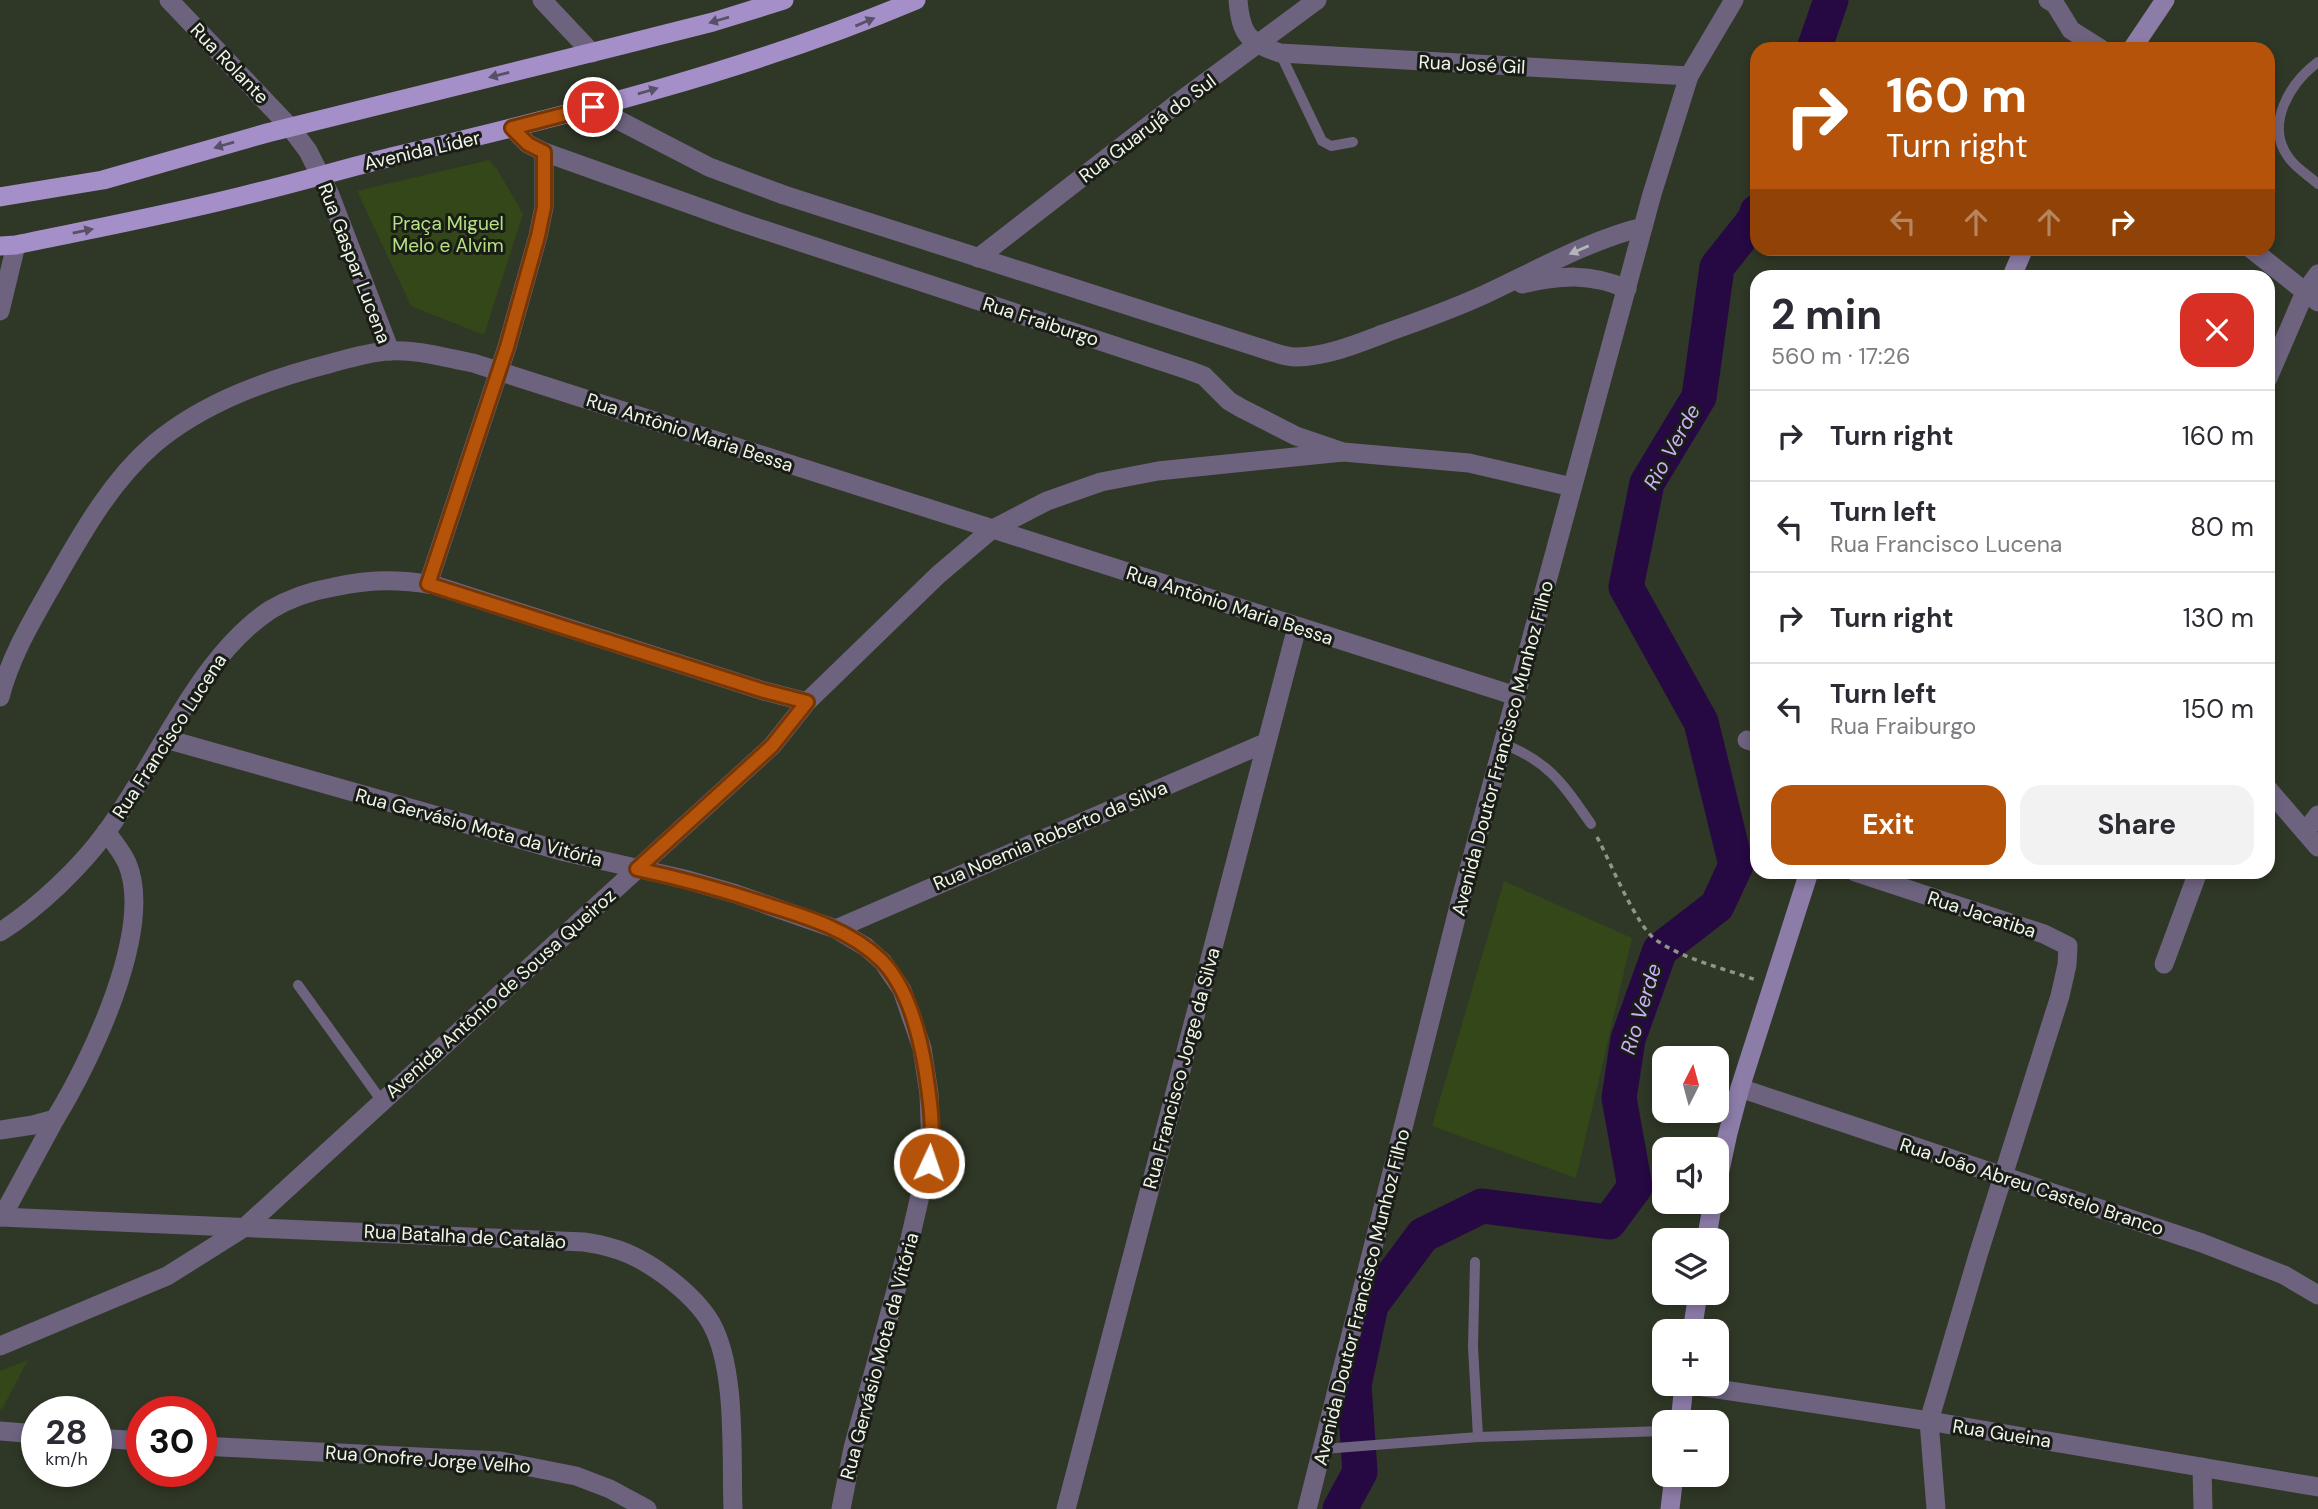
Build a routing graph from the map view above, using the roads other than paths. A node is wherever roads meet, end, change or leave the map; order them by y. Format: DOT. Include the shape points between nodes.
graph roads {
  1 [pos="169,0"];
  2 [pos="542,0"];
  3 [pos="784,0"];
  4 [pos="916,0"];
  5 [pos="1238,0"];
  6 [pos="1317,0"];
  7 [pos="1734,0"];
  8 [pos="2048,0"];
  9 [pos="2165,0"];
  10 [pos="2090,42"];
  11 [pos="2137,42"];
  12 [pos="1256,45"];
  13 [pos="592,53"];
  14 [pos="1280,53"];
  15 [pos="2318,62"];
  16 [pos="1689,76"];
  17 [pos="593,107"];
  18 [pos="290,127"];
  19 [pos="512,128"];
  20 [pos="1353,142"];
  21 [pos="544,152"];
  22 [pos="321,174"];
  23 [pos="2318,184"];
  24 [pos="0,197"];
  25 [pos="1643,226"];
  26 [pos="8,246"];
  27 [pos="2260,256"];
  28 [pos="978,258"];
  29 [pos="2318,274"];
  30 [pos="1627,289"];
  31 [pos="1491,292"];
  32 [pos="2311,297"];
  33 [pos="0,311"];
  34 [pos="390,351"];
  35 [pos="2275,365"];
  36 [pos="498,371"];
  37 [pos="1343,452"];
  38 [pos="1572,487"];
  39 [pos="991,530"];
  40 [pos="428,584"];
  41 [pos="1297,627"];
  42 [pos="4,668"];
  43 [pos="1516,696"];
  44 [pos="0,697"];
  45 [pos="807,702"];
  46 [pos="166,738"];
  47 [pos="1265,743"];
  48 [pos="1503,744"];
  49 [pos="2275,797"];
  50 [pos="2318,815"];
  51 [pos="1591,824"];
  52 [pos="106,832"];
  53 [pos="2312,839"];
  54 [pos="637,869"];
  55 [pos="1807,879"];
  56 [pos="1877,879"];
  57 [pos="2195,879"];
  58 [pos="836,929"];
  59 [pos="0,932"];
  60 [pos="2164,964"];
  61 [pos="298,985"];
  62 [pos="1741,1088"];
  63 [pos="381,1100"];
  64 [pos="55,1119"];
  65 [pos="0,1130"];
  66 [pos="1727,1137"];
  67 [pos="2003,1177"];
  68 [pos="1,1217"];
  69 [pos="245,1227"];
  70 [pos="1475,1262"];
  71 [pos="2318,1295"];
  72 [pos="0,1346"];
  73 [pos="1729,1391"];
  74 [pos="1930,1421"];
  75 [pos="1652,1431"];
  76 [pos="21,1434"];
  77 [pos="3,1435"];
  78 [pos="1478,1437"];
  79 [pos="217,1447"];
  80 [pos="1323,1449"];
  81 [pos="2202,1466"];
  82 [pos="1673,1487"];
  83 [pos="2318,1487"];
  84 [pos="646,1509"];
  85 [pos="733,1509"];
  86 [pos="841,1509"];
  87 [pos="1066,1509"];
  88 [pos="1307,1509"];
  89 [pos="1670,1509"];
  90 [pos="1936,1509"];
  91 [pos="2203,1509"];
  1 -- 18 [label="street, Rua Rolante"];
  2 -- 13 [label="street"];
  3 -- 13 [label="main road, one-way"];
  17 -- 4 [label="main road, Avenida Líder, one-way" via="793,48"];
  5 -- 12 [label="street" via="1245,32"];
  6 -- 12 [label="street, Rua Guarujá do Sul"];
  7 -- 16 [label="street, Avenida Doutor Francisco Munhoz Filho"];
  8 -- 10 [label="street" via="2071,30"];
  9 -- 11 [label="main road"];
  12 -- 14 [label="street, Rua José Gil"];
  12 -- 28 [label="street, Rua Guarujá do Sul"];
  13 -- 18 [label="main road, one-way"];
  14 -- 16 [label="street, Rua José Gil"];
  14 -- 20 [label="lane" via="1322,141 1331,146"];
  15 -- 23 [label="lane" via="2300,78 2281,109 2278,130 2289,159"];
  16 -- 25 [label="street, Avenida Doutor Francisco Munhoz Filho"];
  17 -- 19 [label="main road, Avenida Líder"];
  17 -- 28 [label="street" via="709,167"];
  18 -- 22 [label="street, Rua Rolante"];
  18 -- 24 [label="main road, one-way" via="103,180"];
  19 -- 21 [label="street, Rua Fraiburgo"];
  19 -- 22 [label="main road, Avenida Líder"];
  21 -- 36 [label="street" via="544,207 538,236"];
  21 -- 37 [label="street, Rua Fraiburgo" via="1204,376 1241,408 1296,436"];
  26 -- 22 [label="main road, Avenida Líder, one-way" via="247,195"];
  22 -- 34 [label="street, Rua Gaspar Lucena"];
  25 -- 30 [label="street, Avenida Doutor Francisco Munhoz Filho"];
  25 -- 31 [label="street, one-way" via="1534,269"];
  26 -- 33 [label="street"];
  27 -- 32 [label="street"];
  28 -- 31 [label="street" via="1292,357 1335,351"];
  29 -- 32 [label="street"];
  30 -- 31 [label="street" via="1589,276 1563,276"];
  30 -- 38 [label="street, Avenida Doutor Francisco Munhoz Filho"];
  32 -- 35 [label="street"];
  34 -- 36 [label="street, Rua Antônio Maria Bessa" via="428,354"];
  34 -- 42 [label="street, Rua Antônio Maria Bessa" via="294,373 234,395 194,415 153,444 113,487"];
  36 -- 39 [label="street, Rua Antônio Maria Bessa"];
  36 -- 40 [label="street"];
  37 -- 38 [label="street, Rua Fraiburgo" via="1469,463"];
  37 -- 39 [label="street, Avenida Antônio de Sousa Queiroz" via="1158,471 1101,482 1047,501"];
  38 -- 43 [label="street, Avenida Doutor Francisco Munhoz Filho"];
  39 -- 41 [label="street, Rua Antônio Maria Bessa"];
  39 -- 45 [label="street, Avenida Antônio de Sousa Queiroz"];
  40 -- 45 [label="street, Rua Francisco Lucena"];
  40 -- 46 [label="street, Rua Francisco Lucena" via="397,579 357,582 306,592 270,610 234,640"];
  41 -- 43 [label="street, Rua Antônio Maria Bessa"];
  41 -- 47 [label="street, Rua Francisco Jorge da Silva"];
  42 -- 44 [label="street, Rua Antônio Maria Bessa"];
  43 -- 48 [label="street, Avenida Doutor Francisco Munhoz Filho"];
  45 -- 54 [label="street, Avenida Antônio de Sousa Queiroz" via="772,746"];
  46 -- 52 [label="street, Rua Francisco Lucena"];
  46 -- 54 [label="street, Rua Gervásio Mota da Vitória"];
  47 -- 58 [label="street, Rua Noemia Roberto da Silva"];
  47 -- 87 [label="street, Rua Francisco Jorge da Silva"];
  48 -- 51 [label="lane" via="1534,757 1566,789"];
  48 -- 80 [label="street, Avenida Doutor Francisco Munhoz Filho"];
  49 -- 53 [label="street"];
  50 -- 53 [label="street"];
  52 -- 59 [label="street, Rua Francisco Lucena" via="64,878"];
  52 -- 64 [label="street, Rua Batalha de Catalão" via="128,865 132,925 105,1023"];
  54 -- 58 [label="street, Rua Gervásio Mota da Vitória" via="736,894"];
  54 -- 63 [label="street, Avenida Antônio de Sousa Queiroz"];
  55 -- 62 [label="main road"];
  56 -- 67 [label="street, Rua Jacatiba" via="2025,927 2068,946 2060,996"];
  57 -- 60 [label="street"];
  58 -- 86 [label="street, Rua Gervásio Mota da Vitória" via="883,962 902,990 922,1048 932,1148"];
  61 -- 63 [label="lane"];
  62 -- 66 [label="main road"];
  62 -- 67 [label="street, Rua João Abreu Castelo Branco"];
  63 -- 69 [label="street, Avenida Antônio de Sousa Queiroz"];
  64 -- 65 [label="street"];
  64 -- 68 [label="street, Rua Batalha de Catalão"];
  67 -- 71 [label="street, Rua João Abreu Castelo Branco" via="2202,1243 2284,1275"];
  67 -- 74 [label="street"];
  68 -- 69 [label="street, Rua Batalha de Catalão"];
  69 -- 72 [label="street, Avenida Antônio de Sousa Queiroz" via="167,1276"];
  69 -- 85 [label="street, Rua Batalha de Catalão" via="584,1242 614,1247 648,1262 682,1289 713,1326 726,1368"];
  70 -- 78 [label="lane"];
  73 -- 74 [label="street, Rua Gueina"];
  74 -- 81 [label="street, Rua Gueina"];
  74 -- 90 [label="street"];
  75 -- 78 [label="lane"];
  76 -- 77 [label="street"];
  78 -- 80 [label="lane"];
  79 -- 84 [label="street, Rua Onofre Jorge Velho" via="500,1461 576,1476"];
  80 -- 88 [label="street, Avenida Doutor Francisco Munhoz Filho"];
  81 -- 83 [label="street, Rua Gueina"];
  81 -- 91 [label="street"];
  82 -- 89 [label="main road"];
}
